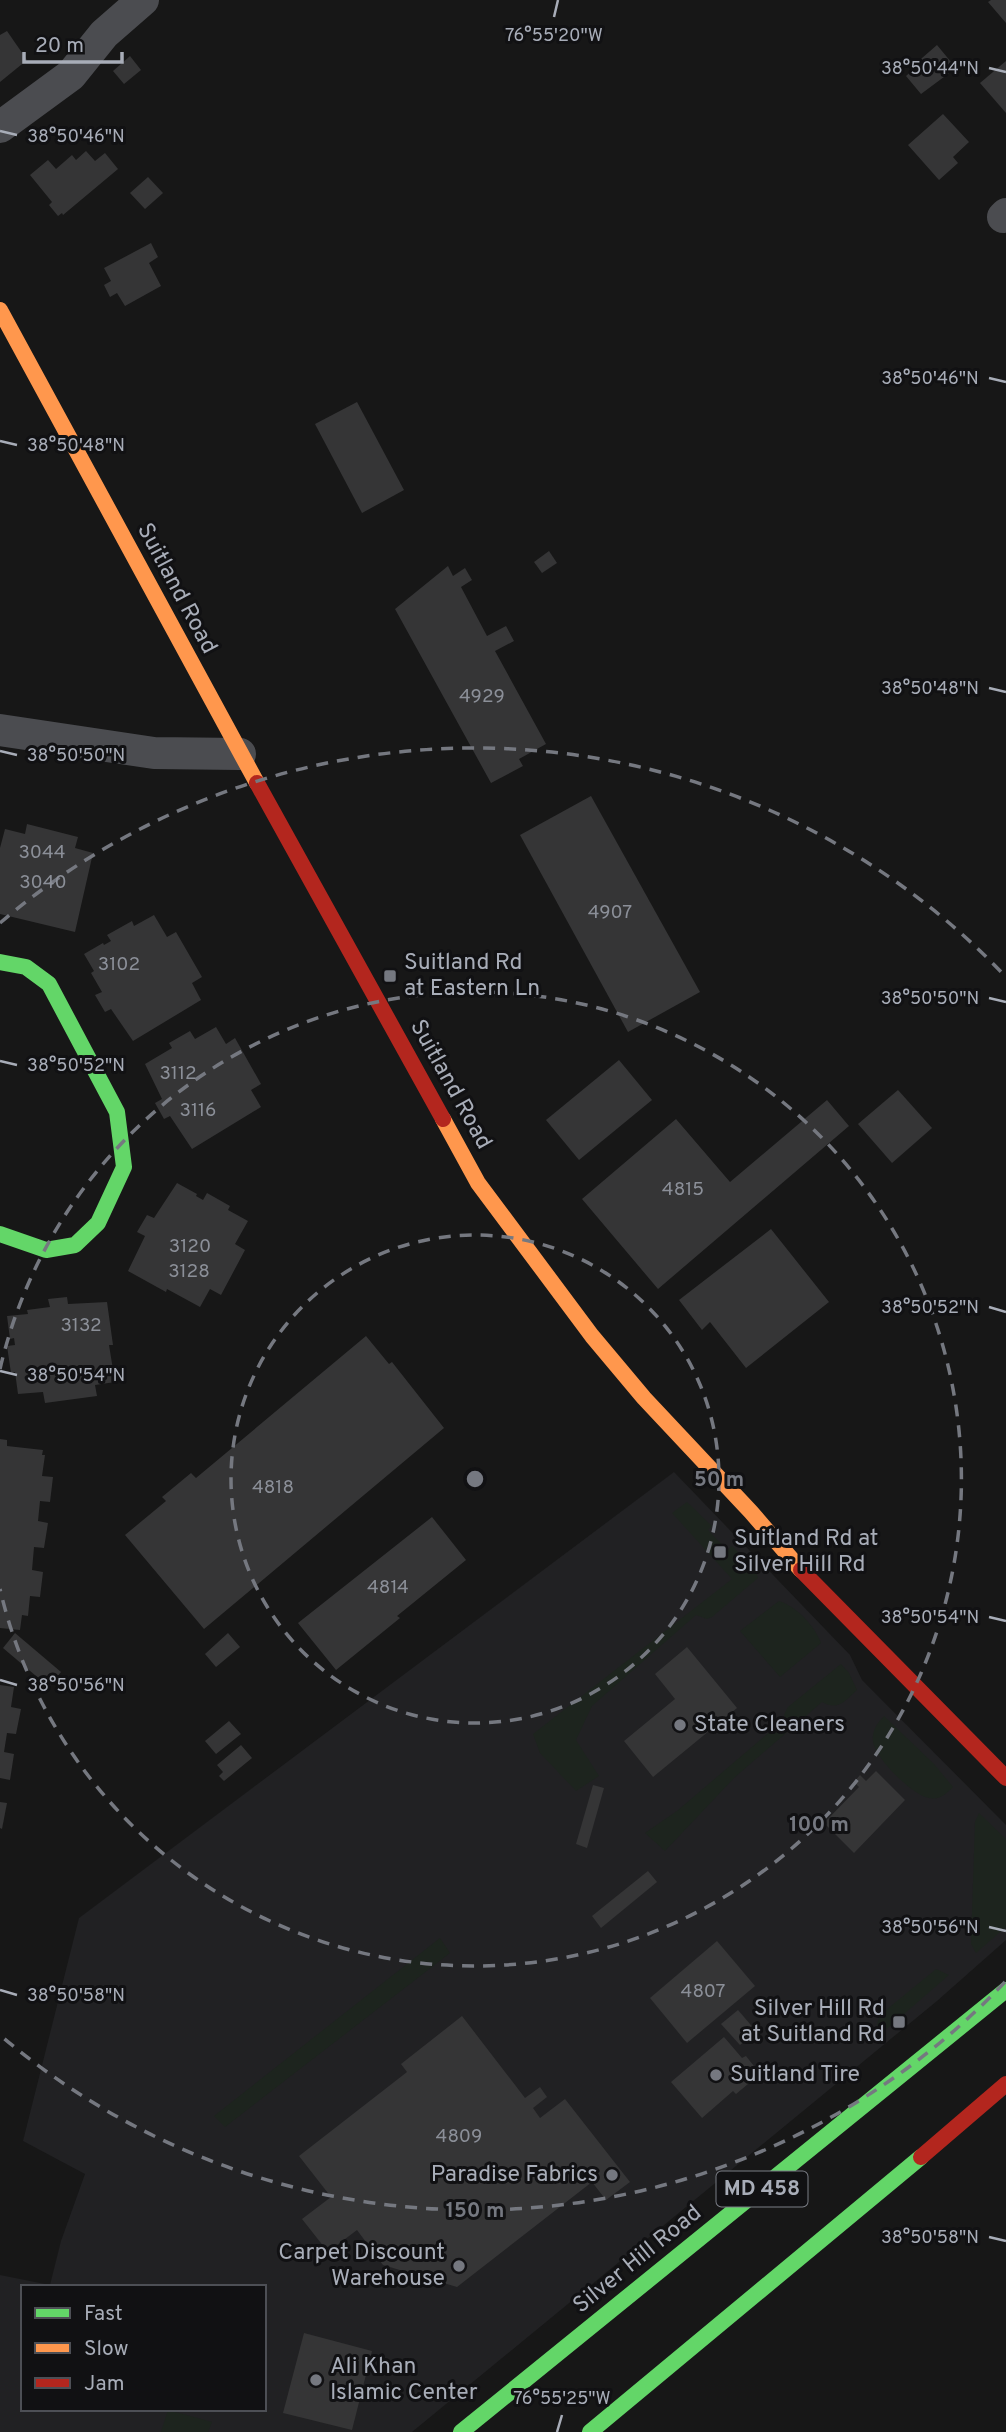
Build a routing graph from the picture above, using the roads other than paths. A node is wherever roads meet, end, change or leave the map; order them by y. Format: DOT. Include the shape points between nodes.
graph roads {
  1 [pos="143,0"];
  2 [pos="0,127"];
  3 [pos="0,310"];
  4 [pos="0,730"];
  5 [pos="240,754"];
  6 [pos="0,962"];
  7 [pos="0,1234"];
  8 [pos="1006,1778"];
  9 [pos="1006,1990"];
  10 [pos="1006,2084"];
  11 [pos="461,2432"];
  12 [pos="590,2432"];
  1 -- 2 [label="street" via="104,34 71,75"];
  3 -- 5 [label="main road, Suitland Road"];
  4 -- 5 [label="street" via="154,753"];
  5 -- 8 [label="main road, Suitland Road" via="478,1183 592,1336 810,1581"];
  6 -- 7 [label="main road" via="26,967 48,984 117,1112 124,1167 99,1223 75,1245 46,1250"];
  9 -- 11 [label="main road, Silver Hill Road / MD 458"];
  10 -- 12 [label="main road"];
}
